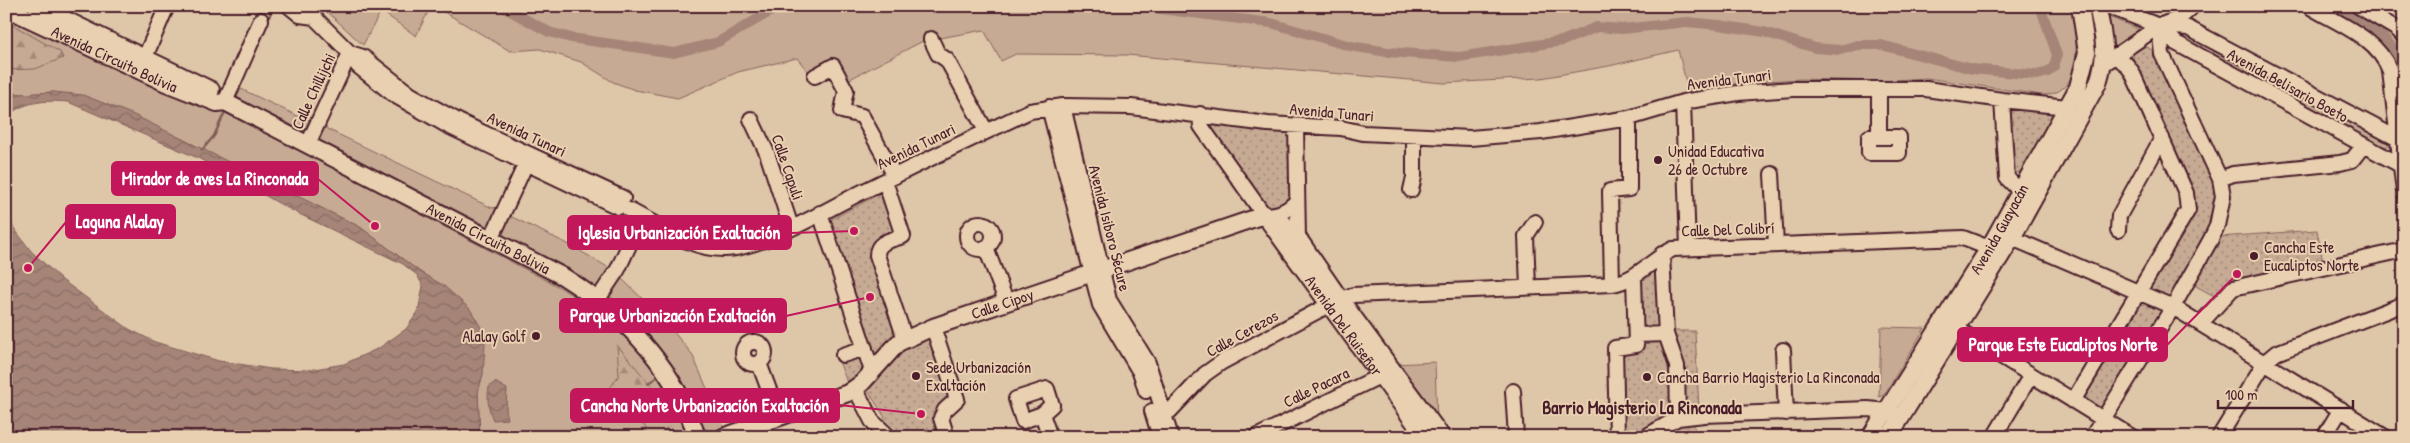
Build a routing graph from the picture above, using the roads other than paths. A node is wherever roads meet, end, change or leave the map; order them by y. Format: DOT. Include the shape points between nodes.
graph roads {
  1 [pos="37,6"];
  2 [pos="167,6"];
  3 [pos="289,6"];
  4 [pos="2080,6"];
  5 [pos="2097,6"];
  6 [pos="2107,6"];
  7 [pos="2193,6"];
  8 [pos="2308,6"];
  9 [pos="2358,6"];
  10 [pos="6,8"];
  11 [pos="61,11"];
  12 [pos="311,11"];
  13 [pos="261,20"];
  14 [pos="2159,26"];
  15 [pos="2404,36"];
  16 [pos="931,39"];
  17 [pos="350,53"];
  18 [pos="145,57"];
  19 [pos="2110,59"];
  20 [pos="2086,61"];
  21 [pos="815,76"];
  22 [pos="1879,89"];
  23 [pos="2002,100"];
  24 [pos="225,102"];
  25 [pos="1683,102"];
  26 [pos="1056,106"];
  27 [pos="2067,107"];
  28 [pos="1200,114"];
  29 [pos="1629,118"];
  30 [pos="751,119"];
  31 [pos="1296,126"];
  32 [pos="986,131"];
  33 [pos="1414,136"];
  34 [pos="1879,137"];
  35 [pos="2162,138"];
  36 [pos="2401,140"];
  37 [pos="308,144"];
  38 [pos="2363,146"];
  39 [pos="528,159"];
  40 [pos="2403,167"];
  41 [pos="1772,174"];
  42 [pos="890,178"];
  43 [pos="2220,179"];
  44 [pos="1411,190"];
  45 [pos="2020,191"];
  46 [pos="2404,192"];
  47 [pos="1298,200"];
  48 [pos="628,210"];
  49 [pos="820,213"];
  50 [pos="1264,215"];
  51 [pos="642,217"];
  52 [pos="1535,222"];
  53 [pos="791,227"];
  54 [pos="2118,230"];
  55 [pos="1298,238"];
  56 [pos="2012,238"];
  57 [pos="491,239"];
  58 [pos="1776,245"];
  59 [pos="986,248"];
  60 [pos="1688,248"];
  61 [pos="1988,248"];
  62 [pos="2404,250"];
  63 [pos="1662,254"];
  64 [pos="1096,271"];
  65 [pos="1634,278"];
  66 [pos="1612,284"];
  67 [pos="1528,287"];
  68 [pos="2138,292"];
  69 [pos="598,299"];
  70 [pos="1006,301"];
  71 [pos="1335,302"];
  72 [pos="2404,304"];
  73 [pos="2173,307"];
  74 [pos="2201,324"];
  75 [pos="932,327"];
  76 [pos="1957,330"];
  77 [pos="1666,334"];
  78 [pos="1637,335"];
  79 [pos="905,338"];
  80 [pos="865,348"];
  81 [pos="1783,350"];
  82 [pos="843,355"];
  83 [pos="2265,362"];
  84 [pos="760,363"];
  85 [pos="872,371"];
  86 [pos="1386,373"];
  87 [pos="2031,375"];
  88 [pos="855,388"];
  89 [pos="1513,391"];
  90 [pos="2074,401"];
  91 [pos="2341,409"];
  92 [pos="1786,413"];
  93 [pos="1042,414"];
  94 [pos="1894,414"];
  95 [pos="779,417"];
  96 [pos="1159,417"];
  97 [pos="1678,418"];
  98 [pos="2103,419"];
  99 [pos="1662,432"];
  100 [pos="886,434"];
  101 [pos="1162,435"];
  102 [pos="697,437"];
  103 [pos="723,437"];
  104 [pos="947,437"];
  105 [pos="1050,437"];
  106 [pos="1256,437"];
  107 [pos="1425,437"];
  108 [pos="1442,437"];
  109 [pos="1516,437"];
  110 [pos="1617,437"];
  111 [pos="1646,437"];
  112 [pos="1870,437"];
  113 [pos="1889,437"];
  114 [pos="1994,437"];
  115 [pos="2092,437"];
  116 [pos="2132,437"];
  117 [pos="2219,437"];
  118 [pos="2324,437"];
  119 [pos="2385,437"];
  1 -- 11 [label="main road, Avenida Circuito Bolivia"];
  2 -- 18 [label="street"];
  3 -- 12 [label="street, Avenida Tunari" via="300,15"];
  4 -- 20 [label="main road, Avenida Guayacán" via="2087,40"];
  5 -- 19 [label="main road, Avenida Guayacán"];
  6 -- 14 [label="street, Avenida Belisario Boeto"];
  7 -- 14 [label="street" via="2180,18"];
  8 -- 36 [label="street" via="2368,41 2385,58"];
  9 -- 15 [label="street"];
  10 -- 24 [label="main road, Avenida Circuito Bolivia" via="166,83 218,103"];
  11 -- 18 [label="main road, Avenida Circuito Bolivia"];
  12 -- 17 [label="street, Avenida Tunari"];
  13 -- 24 [label="street"];
  14 -- 19 [label="street"];
  14 -- 36 [label="street, Avenida Belisario Boeto" via="2188,28"];
  14 -- 38 [label="street, Avenida Belisario Boeto" via="2176,44"];
  14 -- 43 [label="street" via="2162,54"];
  16 -- 32 [label="street" via="938,54 948,60"];
  17 -- 37 [label="street, Calle Chillijchi"];
  17 -- 39 [label="street, Avenida Tunari" via="363,57 419,100"];
  18 -- 24 [label="main road, Avenida Circuito Bolivia" via="222,95"];
  19 -- 20 [label="street"];
  19 -- 35 [label="street" via="2126,64 2132,72"];
  19 -- 56 [label="main road, Avenida Guayacán"];
  20 -- 27 [label="main road, Avenida Guayacán" via="2078,87"];
  21 -- 42 [label="street" via="833,66 846,91 842,112 862,116"];
  22 -- 23 [label="street, Avenida Tunari" via="1926,88"];
  22 -- 25 [label="street, Avenida Tunari" via="1793,89"];
  22 -- 34 [label="street"];
  23 -- 27 [label="street, Avenida Tunari"];
  23 -- 45 [label="street" via="2007,178"];
  24 -- 37 [label="main road, Avenida Circuito Bolivia"];
  25 -- 29 [label="street, Avenida Tunari"];
  25 -- 60 [label="street"];
  26 -- 28 [label="street, Avenida Tunari" via="1131,107"];
  26 -- 32 [label="street, Avenida Tunari" via="1030,111"];
  26 -- 64 [label="street, Avenida Isiboro Sécure"];
  27 -- 45 [label="main road, Avenida Guayacán"];
  28 -- 31 [label="street, Avenida Tunari"];
  28 -- 50 [label="street, Avenida Del Ruiseñor" via="1201,126"];
  29 -- 33 [label="street, Avenida Tunari" via="1541,132 1470,138"];
  29 -- 66 [label="street" via="1629,189 1610,190"];
  30 -- 53 [label="street, Calle Capuli" via="767,153"];
  31 -- 33 [label="street, Avenida Tunari"];
  31 -- 47 [label="street"];
  32 -- 42 [label="street, Avenida Tunari"];
  33 -- 44 [label="street"];
  35 -- 54 [label="street" via="2119,216"];
  35 -- 68 [label="street" via="2186,192 2188,210"];
  36 -- 40 [label="street"];
  37 -- 57 [label="main road, Avenida Circuito Bolivia"];
  38 -- 40 [label="street, Avenida Belisario Boeto"];
  38 -- 43 [label="street" via="2352,160 2340,163 2234,174"];
  39 -- 39 [label="street, Avenida Tunari" via="618,207 623,198"];
  39 -- 57 [label="street"];
  40 -- 46 [label="street"];
  41 -- 58 [label="street"];
  42 -- 49 [label="street, Avenida Tunari"];
  42 -- 79 [label="street" via="903,236 882,243 877,255"];
  43 -- 73 [label="street" via="2223,196 2217,226"];
  45 -- 61 [label="main road, Avenida Guayacán"];
  47 -- 50 [label="street, Calle Cipoy" via="1286,211"];
  47 -- 55 [label="street"];
  48 -- 51 [label="street, Avenida Tunari"];
  49 -- 53 [label="street, Avenida Tunari"];
  49 -- 80 [label="street"];
  50 -- 55 [label="main road, Avenida Del Ruiseñor" via="1279,219"];
  50 -- 64 [label="main road, Calle Cipoy"];
  50 -- 71 [label="main road, Avenida Del Ruiseñor"];
  51 -- 53 [label="street, Avenida Tunari" via="692,243 724,250 764,239"];
  51 -- 69 [label="street" via="618,269"];
  52 -- 67 [label="street" via="1526,236"];
  55 -- 71 [label="main road, Avenida Del Ruiseñor"];
  56 -- 68 [label="street"];
  56 -- 76 [label="main road, Avenida Guayacán"];
  57 -- 69 [label="main road, Avenida Circuito Bolivia"];
  58 -- 60 [label="street, Calle Del Colibrí"];
  58 -- 61 [label="street, Calle Del Colibrí" via="1963,238"];
  59 -- 70 [label="street"];
  60 -- 63 [label="street, Calle Del Colibrí"];
  61 -- 94 [label="main road, Avenida Guayacán"];
  62 -- 74 [label="street" via="2233,288"];
  63 -- 65 [label="street, Calle Del Colibrí"];
  63 -- 77 [label="street"];
  64 -- 70 [label="main road, Calle Cipoy"];
  64 -- 96 [label="street, Avenida Isiboro Sécure" via="1109,300 1148,363"];
  65 -- 66 [label="street, Calle Del Colibrí"];
  65 -- 78 [label="street"];
  66 -- 67 [label="street, Calle Del Colibrí"];
  67 -- 71 [label="street, Calle Del Colibrí" via="1353,295"];
  68 -- 73 [label="street"];
  68 -- 90 [label="street"];
  69 -- 102 [label="main road, Avenida Circuito Bolivia" via="651,351 680,398"];
  70 -- 75 [label="main road, Calle Cipoy"];
  71 -- 86 [label="main road, Avenida Del Ruiseñor"];
  71 -- 96 [label="street, Calle Cerezos" via="1222,362 1205,374 1170,412"];
  72 -- 83 [label="street" via="2276,353"];
  73 -- 74 [label="street"];
  73 -- 98 [label="street"];
  74 -- 83 [label="street"];
  75 -- 79 [label="main road, Calle Cipoy"];
  75 -- 104 [label="street" via="957,399 941,418"];
  76 -- 87 [label="street"];
  76 -- 94 [label="main road, Avenida Guayacán"];
  77 -- 78 [label="street"];
  77 -- 97 [label="street" via="1677,366"];
  78 -- 110 [label="street" via="1636,345 1615,348"];
  79 -- 85 [label="main road, Calle Cipoy"];
  80 -- 82 [label="street"];
  80 -- 85 [label="street"];
  81 -- 92 [label="street"];
  83 -- 91 [label="street"];
  83 -- 117 [label="street"];
  84 -- 95 [label="street"];
  85 -- 88 [label="main road, Calle Cipoy"];
  86 -- 106 [label="street, Calle Pacara"];
  86 -- 107 [label="main road, Avenida Del Ruiseñor"];
  86 -- 108 [label="main road, Avenida Del Ruiseñor"];
  87 -- 90 [label="street"];
  87 -- 114 [label="street"];
  88 -- 95 [label="main road, Calle Cipoy" via="840,397"];
  88 -- 100 [label="street" via="872,421"];
  89 -- 109 [label="street"];
  90 -- 98 [label="street"];
  91 -- 118 [label="street"];
  91 -- 119 [label="street"];
  92 -- 94 [label="street" via="1868,409"];
  92 -- 97 [label="street" via="1704,414"];
  93 -- 105 [label="street"];
  94 -- 112 [label="main road, Avenida Guayacán"];
  94 -- 113 [label="main road, Avenida Guayacán"];
  95 -- 103 [label="main road, Calle Cipoy"];
  96 -- 101 [label="street, Avenida Isiboro Sécure"];
  97 -- 99 [label="street"];
  98 -- 115 [label="street"];
  98 -- 116 [label="street"];
  99 -- 111 [label="street"];
}
